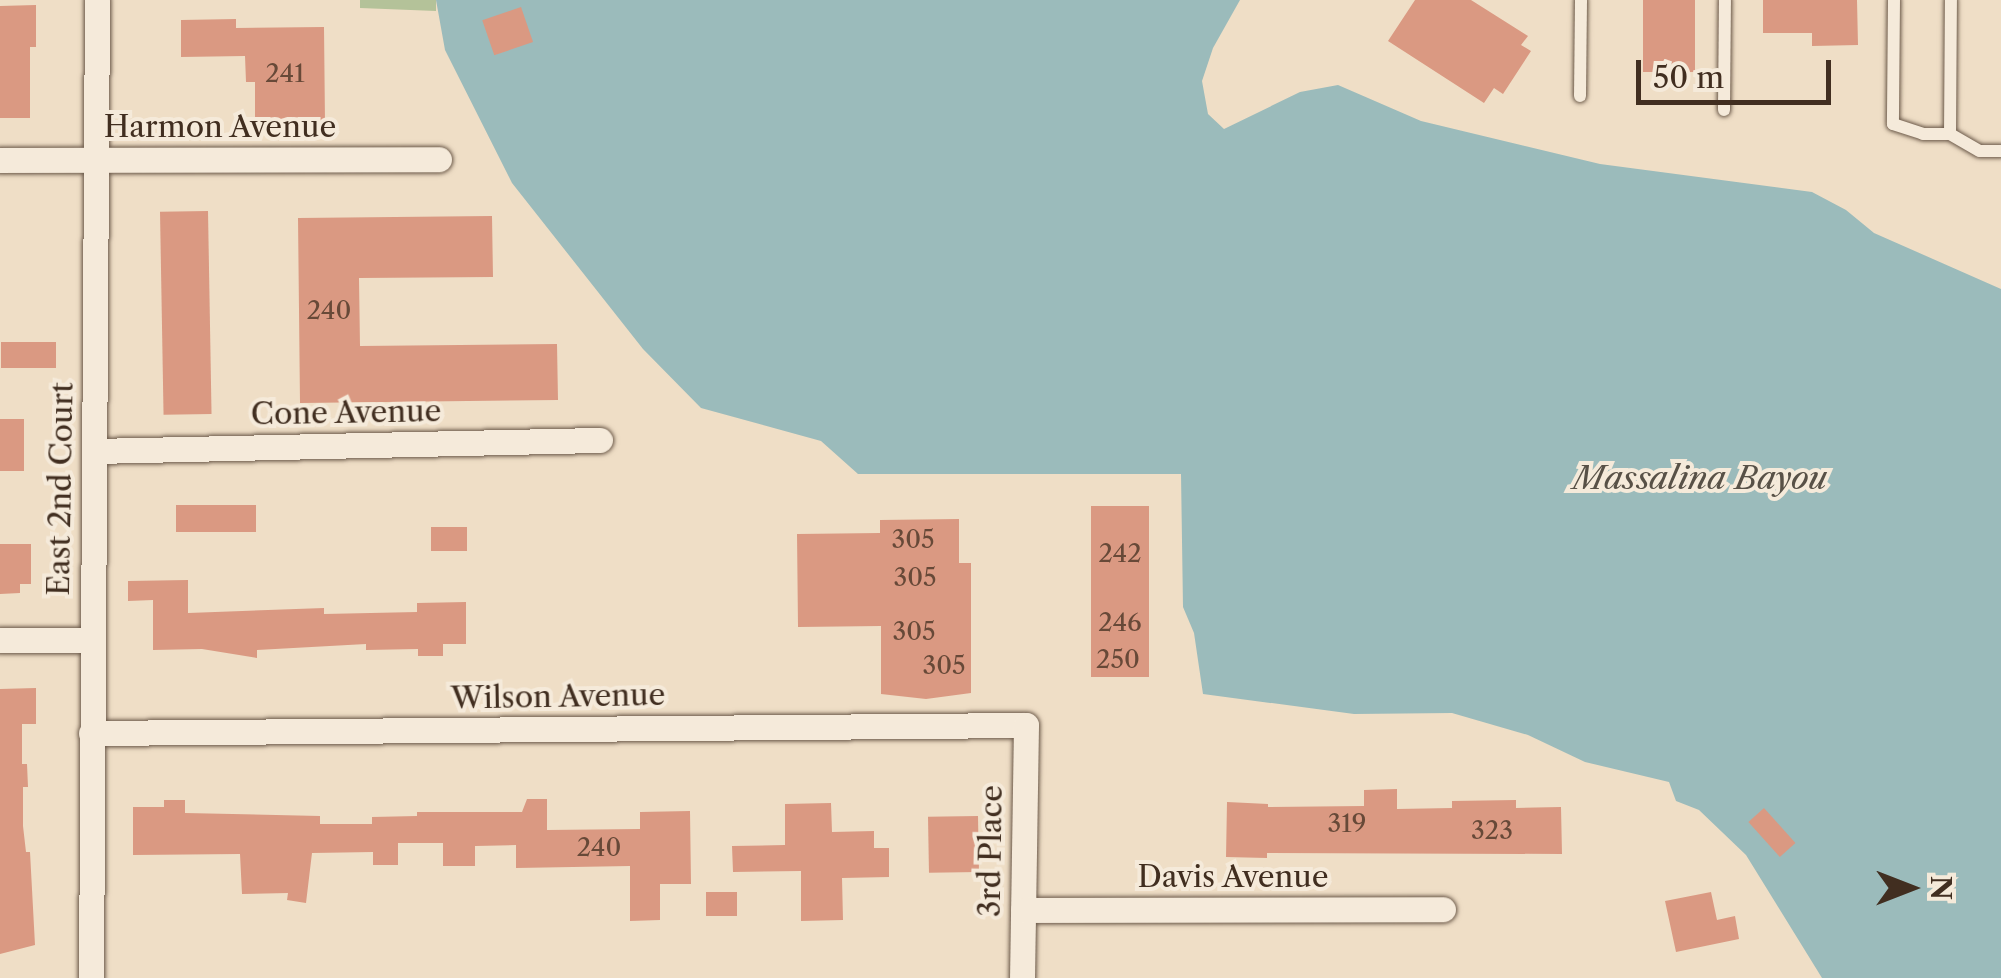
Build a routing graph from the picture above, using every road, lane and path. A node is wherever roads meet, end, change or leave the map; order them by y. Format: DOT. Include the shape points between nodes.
graph roads {
  1 [pos="97,0"];
  2 [pos="1581,0"];
  3 [pos="1725,0"];
  4 [pos="1894,0"];
  5 [pos="1951,0"];
  6 [pos="1580,96"];
  7 [pos="1724,110"];
  8 [pos="1950,134"];
  9 [pos="2001,152"];
  10 [pos="97,159"];
  11 [pos="439,159"];
  12 [pos="0,160"];
  13 [pos="600,440"];
  14 [pos="94,451"];
  15 [pos="0,640"];
  16 [pos="92,640"];
  17 [pos="1026,725"];
  18 [pos="91,734"];
  19 [pos="1443,909"];
  20 [pos="1023,910"];
  21 [pos="91,978"];
  22 [pos="1022,978"];
  1 -- 10 [label="street, East 2nd Court"];
  2 -- 6 [label="lane"];
  3 -- 7 [label="lane"];
  4 -- 8 [label="lane" via="1893,124"];
  5 -- 8 [label="lane"];
  8 -- 9 [label="lane" via="1980,151"];
  10 -- 11 [label="street, Harmon Avenue"];
  10 -- 12 [label="street, Harmon Avenue"];
  10 -- 14 [label="street, East 2nd Court"];
  13 -- 14 [label="street, Cone Avenue"];
  14 -- 16 [label="street, East 2nd Court"];
  15 -- 16 [label="street"];
  16 -- 18 [label="street, East 2nd Court"];
  17 -- 18 [label="street, Wilson Avenue"];
  17 -- 20 [label="street, 3rd Place"];
  18 -- 21 [label="street, East 2nd Court"];
  19 -- 20 [label="street, Davis Avenue"];
  20 -- 22 [label="street, 3rd Place"];
}
